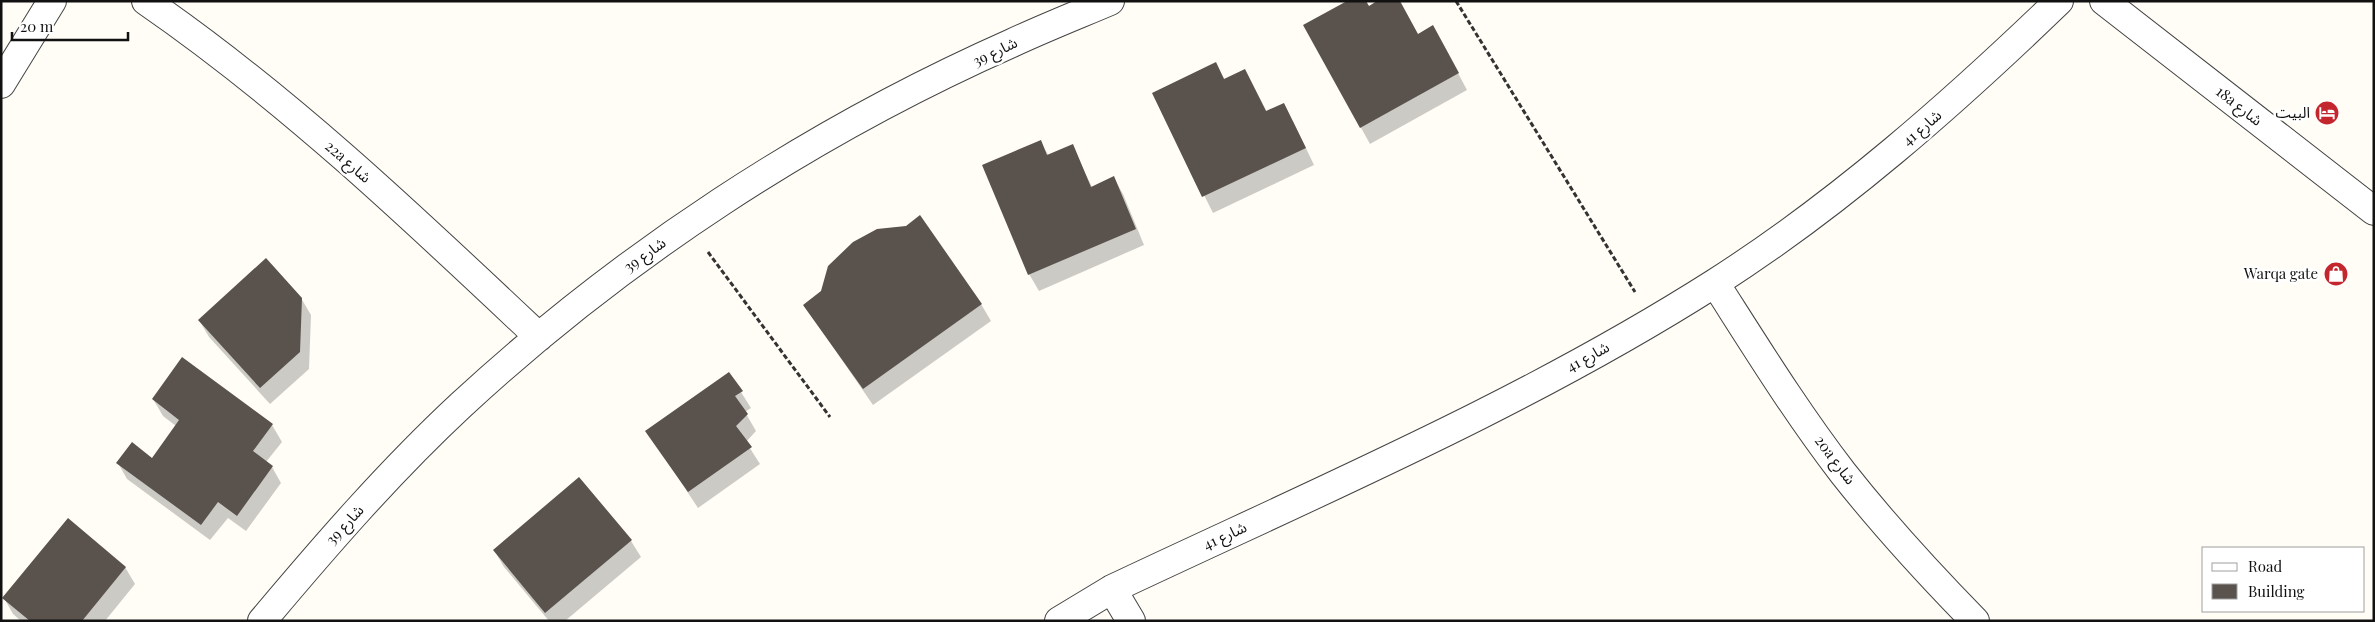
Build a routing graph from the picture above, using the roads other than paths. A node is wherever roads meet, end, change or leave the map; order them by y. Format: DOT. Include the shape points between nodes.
graph roads {
  1 [pos="52,1"];
  2 [pos="146,1"];
  3 [pos="1110,1"];
  4 [pos="2059,1"];
  5 [pos="2104,1"];
  6 [pos="1,84"];
  7 [pos="2374,211"];
  8 [pos="1715,283"];
  9 [pos="539,336"];
  10 [pos="1112,589"];
  11 [pos="262,621"];
  12 [pos="1059,621"];
  13 [pos="1130,621"];
  14 [pos="1975,621"];
  1 -- 6 [label="street"];
  2 -- 9 [label="street, 22a شارع" via="200,38 316,134 428,232"];
  3 -- 9 [label="street, شارع 39" via="1010,43 886,105 765,174 649,251"];
  4 -- 8 [label="street, شارع 41" via="1994,65 1905,143 1812,216"];
  5 -- 7 [label="street, 18a شارع"];
  8 -- 10 [label="street, شارع 41" via="1513,398"];
  8 -- 14 [label="street, 20a شارع" via="1777,381 1843,472 1914,559"];
  9 -- 11 [label="street, شارع 39" via="461,405 387,478"];
  10 -- 12 [label="street, شارع 41"];
  10 -- 13 [label="street"];
}
